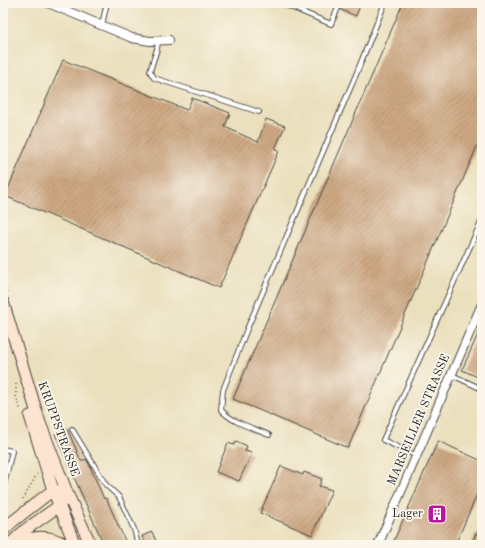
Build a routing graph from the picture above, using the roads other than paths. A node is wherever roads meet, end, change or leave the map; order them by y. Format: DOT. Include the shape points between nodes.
graph roads {
  1 [pos="48,3"];
  2 [pos="105,3"];
  3 [pos="282,3"];
  4 [pos="385,3"];
  5 [pos="338,8"];
  6 [pos="102,26"];
  7 [pos="169,40"];
  8 [pos="158,41"];
  9 [pos="259,112"];
  10 [pos="482,220"];
  11 [pos="3,302"];
  12 [pos="482,304"];
  13 [pos="25,374"];
  14 [pos="451,375"];
  15 [pos="482,389"];
  16 [pos="72,430"];
  17 [pos="269,435"];
  18 [pos="3,449"];
  19 [pos="416,456"];
  20 [pos="3,489"];
  21 [pos="53,490"];
  22 [pos="68,494"];
  23 [pos="59,506"];
  24 [pos="3,531"];
  25 [pos="9,545"];
  26 [pos="67,545"];
  27 [pos="75,545"];
  28 [pos="91,545"];
  29 [pos="138,545"];
  30 [pos="378,545"];
  1 -- 6 [label="street"];
  2 -- 6 [label="lane"];
  3 -- 5 [label="lane" via="331,24"];
  4 -- 17 [label="lane" via="223,390 221,410 225,414 232,420"];
  6 -- 8 [label="street" via="132,38"];
  7 -- 8 [label="street"];
  8 -- 9 [label="lane" via="150,72 154,78"];
  10 -- 19 [label="lane" via="383,440"];
  11 -- 13 [label="street, KRUPPSTRASSE"];
  12 -- 14 [label="street, MARSEILLER STRASSE"];
  13 -- 21 [label="street, KRUPPSTRASSE" via="24,395"];
  13 -- 22 [label="street, KRUPPSTRASSE" via="40,423"];
  14 -- 15 [label="lane"];
  14 -- 19 [label="street, MARSEILLER STRASSE"];
  16 -- 29 [label="lane" via="106,485 119,497"];
  18 -- 20 [label="lane" via="12,451"];
  19 -- 30 [label="street, MARSEILLER STRASSE"];
  21 -- 22 [label="street, KRUPPSTRASSE"];
  21 -- 23 [label="street"];
  21 -- 24 [label="street"];
  22 -- 23 [label="street, KRUPPSTRASSE"];
  22 -- 28 [label="street"];
  23 -- 25 [label="street, KRUPPSTRASSE" via="24,530"];
  23 -- 27 [label="street"];
  25 -- 26 [label="street, KRUPPSTRASSE" via="34,537 46,537"];
}
